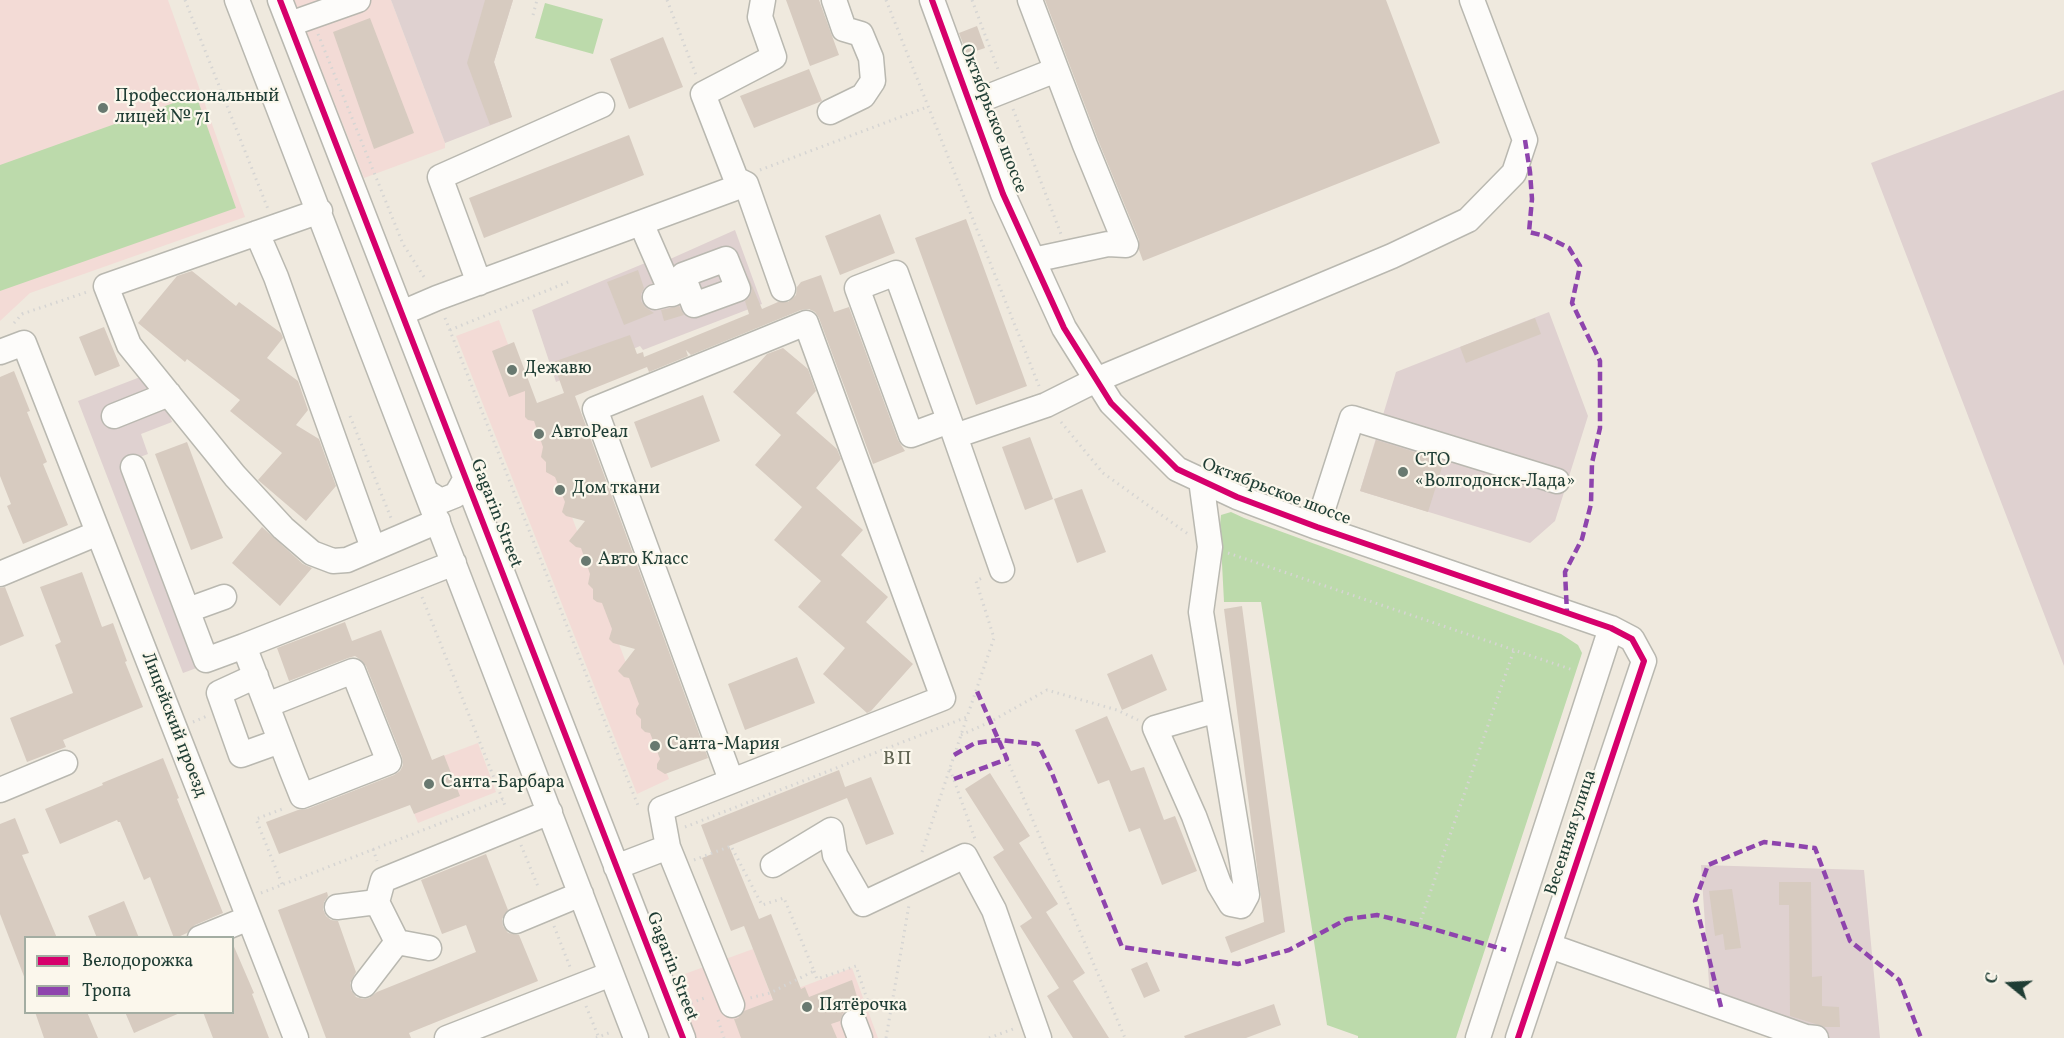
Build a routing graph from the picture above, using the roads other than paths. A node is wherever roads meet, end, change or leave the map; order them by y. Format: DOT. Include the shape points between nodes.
graph roads {
  1 [pos="237,0"];
  2 [pos="280,0"];
  3 [pos="358,0"];
  4 [pos="763,0"];
  5 [pos="834,0"];
  6 [pos="932,0"];
  7 [pos="1030,0"];
  8 [pos="1472,0"];
  9 [pos="300,21"];
  10 [pos="1056,70"];
  11 [pos="970,104"];
  12 [pos="602,105"];
  13 [pos="830,112"];
  14 [pos="329,125"];
  15 [pos="292,139"];
  16 [pos="741,181"];
  17 [pos="320,212"];
  18 [pos="641,223"];
  19 [pos="257,233"];
  20 [pos="1033,260"];
  21 [pos="479,283"];
  22 [pos="783,289"];
  23 [pos="672,293"];
  24 [pos="402,313"];
  25 [pos="0,352"];
  26 [pos="1096,380"];
  27 [pos="169,394"];
  28 [pos="114,416"];
  29 [pos="952,429"];
  30 [pos="134,466"];
  31 [pos="465,478"];
  32 [pos="1201,480"];
  33 [pos="1557,481"];
  34 [pos="427,492"];
  35 [pos="438,520"];
  36 [pos="1317,527"];
  37 [pos="98,533"];
  38 [pos="373,548"];
  39 [pos="454,563"];
  40 [pos="1002,570"];
  41 [pos="0,574"];
  42 [pos="224,597"];
  43 [pos="188,610"];
  44 [pos="1621,633"];
  45 [pos="244,646"];
  46 [pos="256,676"];
  47 [pos="267,705"];
  48 [pos="1217,710"];
  49 [pos="280,741"];
  50 [pos="65,763"];
  51 [pos="731,780"];
  52 [pos="0,790"];
  53 [pos="550,812"];
  54 [pos="671,856"];
  55 [pos="773,865"];
  56 [pos="616,867"];
  57 [pos="581,894"];
  58 [pos="377,902"];
  59 [pos="337,907"];
  60 [pos="245,909"];
  61 [pos="516,921"];
  62 [pos="203,936"];
  63 [pos="397,942"];
  64 [pos="1550,946"];
  65 [pos="429,948"];
  66 [pos="611,974"];
  67 [pos="364,985"];
  68 [pos="724,1011"];
  69 [pos="296,1038"];
  70 [pos="447,1038"];
  71 [pos="636,1038"];
  72 [pos="683,1038"];
  73 [pos="1039,1038"];
  74 [pos="1478,1038"];
  75 [pos="1518,1038"];
  76 [pos="1809,1038"];
  1 -- 15 [label="street"];
  2 -- 9 [label="street, Gagarin Street"];
  3 -- 9 [label="street"];
  4 -- 16 [label="street" via="760,17 774,57 703,94"];
  5 -- 13 [label="street" via="844,29 861,34 871,58 873,81 863,96"];
  6 -- 11 [label="street, Октябрьское шоссе"];
  7 -- 10 [label="street"];
  8 -- 26 [label="street" via="1525,140 1514,173 1468,220 1392,256"];
  9 -- 14 [label="street, Gagarin Street"];
  10 -- 11 [label="street"];
  10 -- 20 [label="street" via="1126,245 1108,244"];
  11 -- 20 [label="street, Октябрьское шоссе"];
  12 -- 21 [label="street" via="440,177"];
  14 -- 15 [label="street" via="317,117 304,116 294,127"];
  14 -- 24 [label="street, Gagarin Street"];
  15 -- 17 [label="street"];
  16 -- 18 [label="street"];
  16 -- 22 [label="street"];
  17 -- 19 [label="street"];
  17 -- 34 [label="street"];
  18 -- 21 [label="street"];
  18 -- 23 [label="street"];
  19 -- 27 [label="street" via="106,286 129,345"];
  19 -- 38 [label="street"];
  20 -- 26 [label="street, Октябрьское шоссе" via="1064,328"];
  21 -- 24 [label="street"];
  24 -- 31 [label="street, Gagarin Street"];
  25 -- 37 [label="street, Лицейский проезд" via="24,343"];
  26 -- 29 [label="street" via="1046,405"];
  26 -- 32 [label="street, Октябрьское шоссе" via="1111,403 1176,469"];
  27 -- 28 [label="street"];
  27 -- 38 [label="street" via="235,476 312,553 333,561 347,560"];
  29 -- 29 [label="street" via="911,435 858,288 896,273"];
  29 -- 40 [label="street"];
  30 -- 43 [label="street"];
  31 -- 34 [label="street" via="456,495 441,501"];
  31 -- 56 [label="street, Gagarin Street"];
  32 -- 36 [label="street, Октябрьское шоссе"];
  32 -- 48 [label="street" via="1210,547 1201,612"];
  33 -- 36 [label="street" via="1352,418"];
  34 -- 35 [label="street"];
  35 -- 38 [label="street"];
  35 -- 39 [label="street"];
  36 -- 44 [label="street, Октябрьское шоссе"];
  37 -- 41 [label="street"];
  37 -- 60 [label="street, Лицейский проезд"];
  39 -- 45 [label="street"];
  39 -- 53 [label="street"];
  42 -- 43 [label="street"];
  43 -- 45 [label="street" via="206,660"];
  44 -- 64 [label="street, Весенняя улица" via="1644,661"];
  44 -- 74 [label="street, Весенняя улица"];
  45 -- 46 [label="street"];
  46 -- 47 [label="street"];
  46 -- 49 [label="street" via="219,693 241,755"];
  47 -- 49 [label="street"];
  47 -- 49 [label="street" via="353,671 389,762 302,796"];
  48 -- 48 [label="street" via="1155,728 1219,884 1231,904 1241,906 1247,895"];
  50 -- 52 [label="street"];
  51 -- 51 [label="street" via="943,698 806,323 595,409"];
  51 -- 54 [label="street" via="661,809"];
  53 -- 57 [label="street"];
  53 -- 58 [label="street" via="382,880"];
  54 -- 56 [label="street"];
  54 -- 68 [label="street"];
  55 -- 73 [label="street" via="831,830 835,855 863,904 965,856 994,910"];
  56 -- 72 [label="street, Gagarin Street"];
  57 -- 61 [label="street"];
  57 -- 66 [label="street"];
  58 -- 59 [label="street"];
  58 -- 63 [label="street"];
  60 -- 62 [label="street"];
  60 -- 69 [label="street, Лицейский проезд"];
  63 -- 65 [label="street"];
  63 -- 67 [label="street"];
  64 -- 75 [label="street, Весенняя улица"];
  64 -- 76 [label="street"];
  66 -- 70 [label="street"];
  66 -- 71 [label="street"];
}
